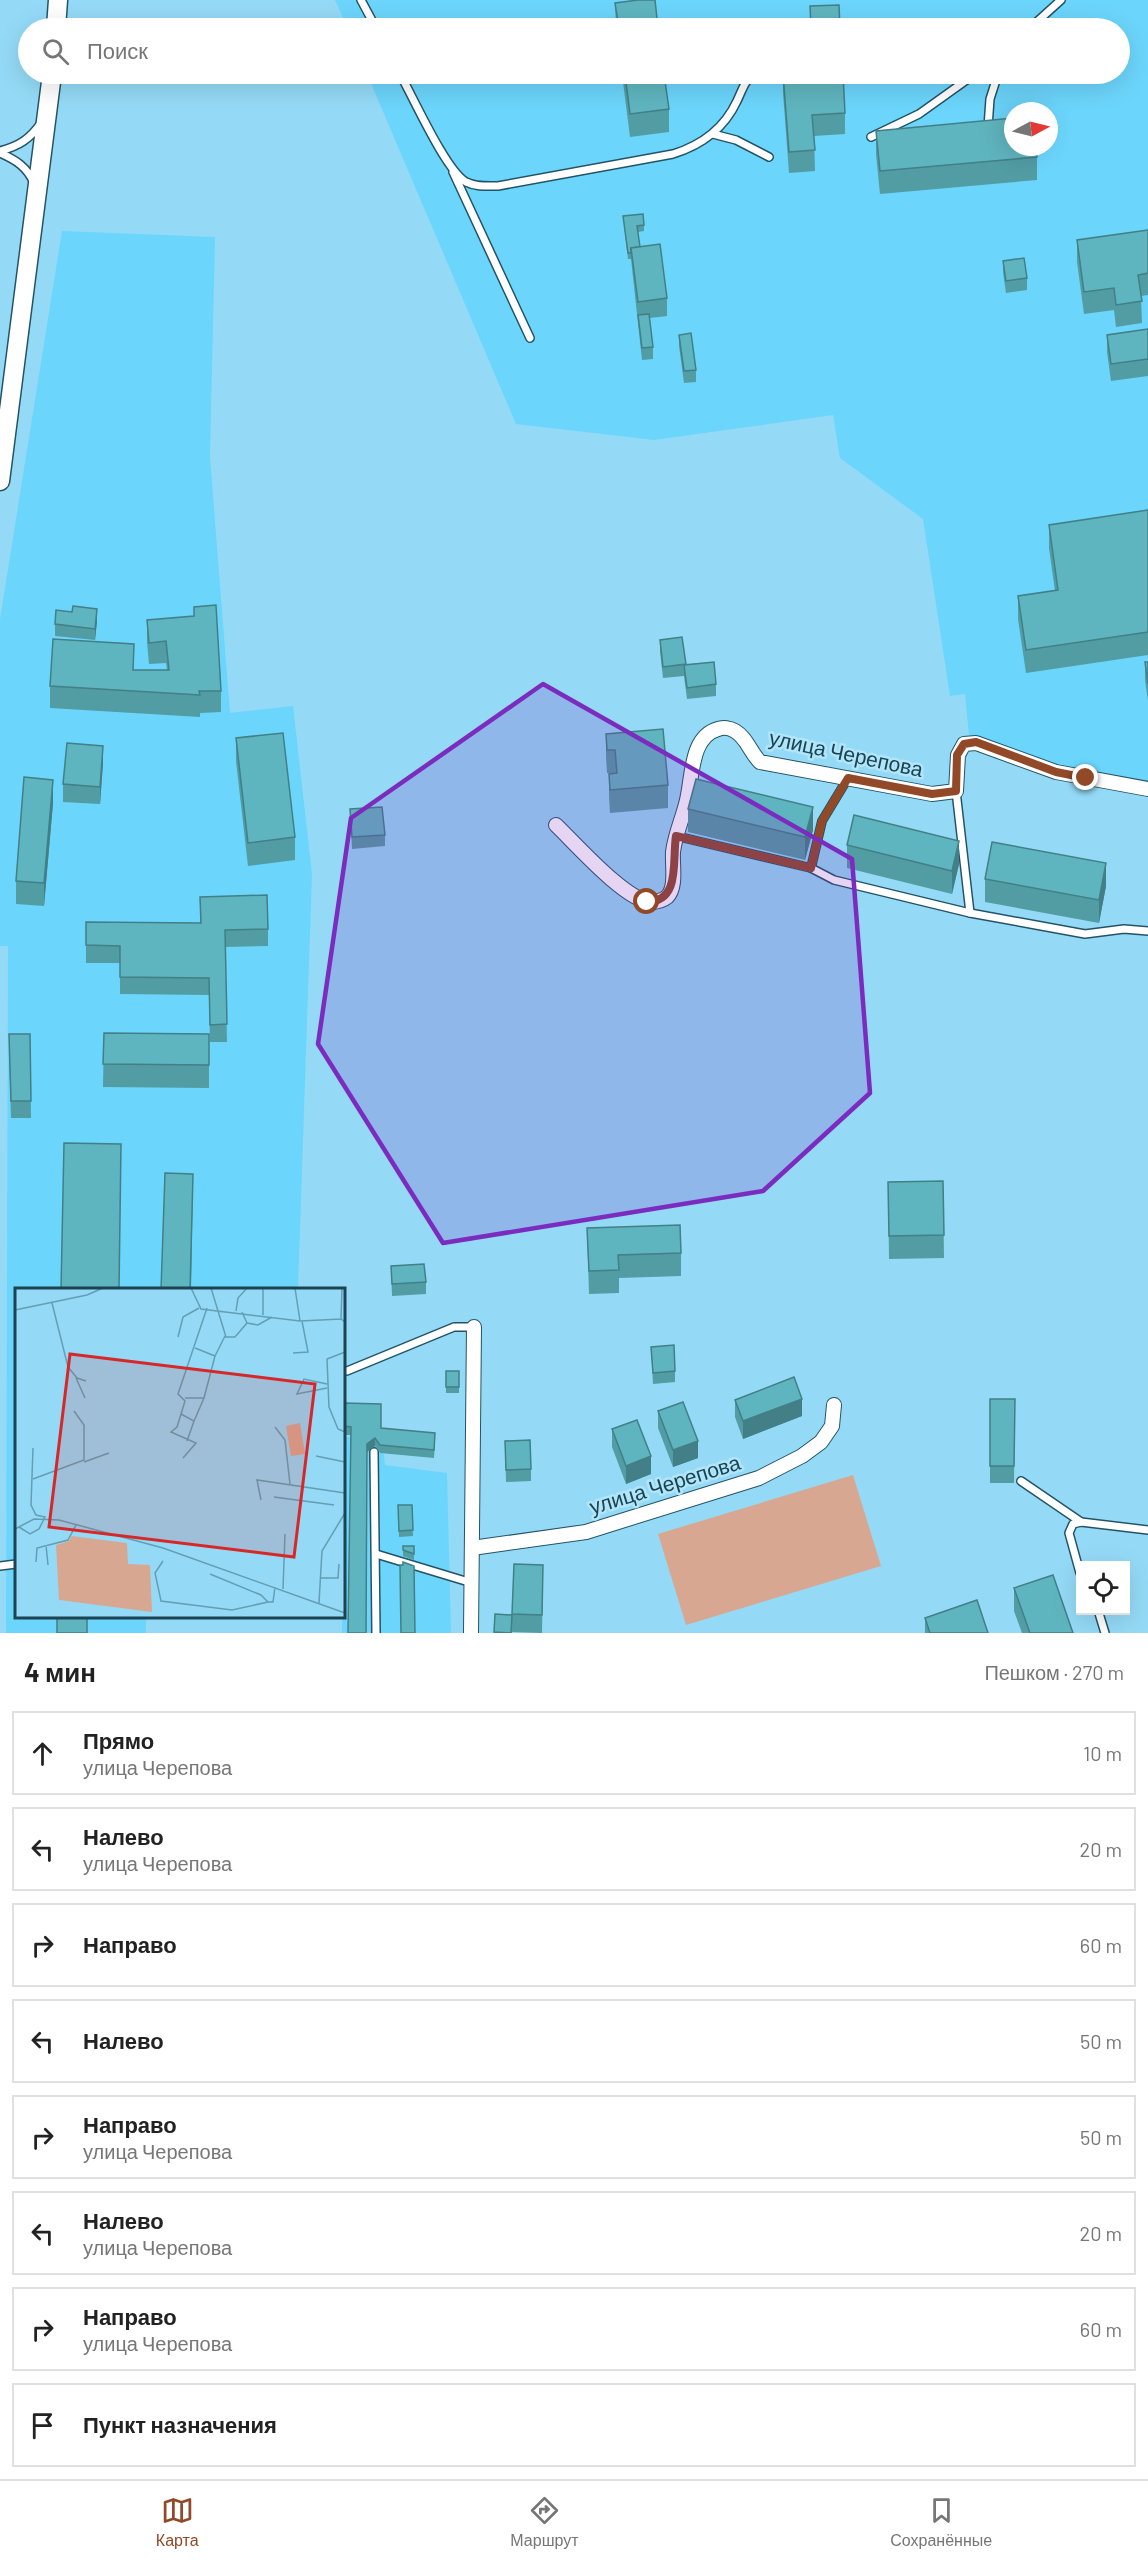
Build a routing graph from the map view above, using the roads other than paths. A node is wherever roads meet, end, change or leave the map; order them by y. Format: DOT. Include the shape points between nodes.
graph roads {
  1 [pos="58,0"];
  2 [pos="361,0"];
  3 [pos="1061,0"];
  4 [pos="57,18"];
  5 [pos="371,18"];
  6 [pos="1041,18"];
  7 [pos="51,84"];
  8 [pos="405,84"];
  9 [pos="744,84"];
  10 [pos="961,84"];
  11 [pos="995,84"];
  12 [pos="46,116"];
  13 [pos="988,128"];
  14 [pos="713,134"];
  15 [pos="871,137"];
  16 [pos="0,152"];
  17 [pos="769,157"];
  18 [pos="450,167"];
  19 [pos="37,191"];
  20 [pos="530,338"];
  21 [pos="0,481"];
  22 [pos="848,778"];
  23 [pos="1148,789"];
  24 [pos="956,791"];
  25 [pos="556,825"];
  26 [pos="676,836"];
  27 [pos="811,868"];
  28 [pos="970,913"];
  29 [pos="1148,931"];
  30 [pos="474,1327"];
  31 [pos="347,1371"];
  32 [pos="834,1405"];
  33 [pos="374,1452"];
  34 [pos="1021,1480"];
  35 [pos="1081,1522"];
  36 [pos="1148,1530"];
  37 [pos="472,1548"];
  38 [pos="376,1554"];
  39 [pos="1077,1561"];
  40 [pos="15,1564"];
  41 [pos="0,1566"];
  42 [pos="472,1583"];
  43 [pos="1099,1615"];
  44 [pos="376,1633"];
  45 [pos="471,1633"];
  46 [pos="1105,1633"];
  1 -- 4 [label="street"];
  2 -- 5 [label="lane"];
  3 -- 6 [label="lane"];
  7 -- 12 [label="street"];
  8 -- 18 [label="lane"];
  9 -- 14 [label="lane" via="727,121"];
  10 -- 15 [label="lane" via="919,114"];
  11 -- 13 [label="lane"];
  12 -- 16 [label="lane" via="33,135"];
  12 -- 19 [label="street"];
  14 -- 17 [label="lane" via="736,140"];
  14 -- 18 [label="lane" via="692,148 673,154 498,186 464,181"];
  16 -- 19 [label="lane" via="18,161"];
  18 -- 20 [label="lane"];
  19 -- 21 [label="street"];
  22 -- 24 [label="street, улица Черепова" via="932,794"];
  22 -- 26 [label="street, улица Черепова" via="760,762 744,737 733,729 708,732 696,754 687,804"];
  22 -- 27 [label="lane" via="822,821"];
  23 -- 24 [label="street" via="1056,772 976,742 964,744 957,755"];
  24 -- 28 [label="lane"];
  25 -- 26 [label="street, улица Черепова" via="615,882 647,902 667,896 672,886"];
  26 -- 27 [label="lane"];
  27 -- 28 [label="lane" via="834,880"];
  28 -- 29 [label="lane" via="1085,934 1124,928"];
  30 -- 31 [label="lane" via="454,1327"];
  30 -- 37 [label="street"];
  32 -- 37 [label="street, улица Черепова" via="832,1426 821,1442 759,1478 586,1532"];
  33 -- 38 [label="lane"];
  34 -- 35 [label="lane"];
  35 -- 36 [label="lane"];
  35 -- 39 [label="lane" via="1073,1524 1069,1533"];
  37 -- 42 [label="street"];
  38 -- 42 [label="lane"];
  38 -- 44 [label="lane"];
  40 -- 41 [label="lane"];
  42 -- 45 [label="street"];
  43 -- 46 [label="lane"];
}
